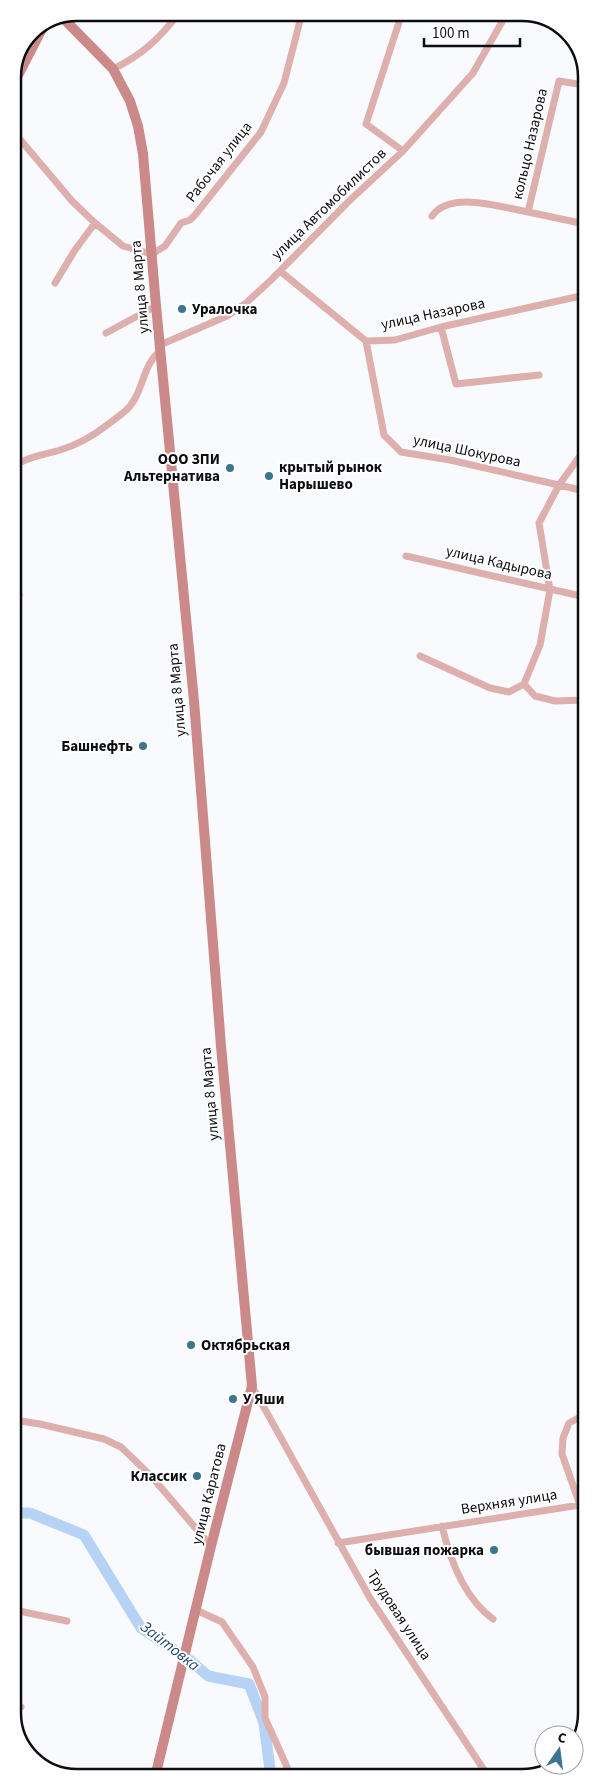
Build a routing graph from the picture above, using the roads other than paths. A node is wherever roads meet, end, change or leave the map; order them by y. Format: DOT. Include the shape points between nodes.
graph roads {
  1 [pos="172,21"];
  2 [pos="300,21"];
  3 [pos="399,21"];
  4 [pos="502,21"];
  5 [pos="67,22"];
  6 [pos="35,41"];
  7 [pos="22,68"];
  8 [pos="113,70"];
  9 [pos="578,84"];
  10 [pos="21,141"];
  11 [pos="404,151"];
  12 [pos="528,212"];
  13 [pos="432,216"];
  14 [pos="95,223"];
  15 [pos="578,223"];
  16 [pos="152,254"];
  17 [pos="280,271"];
  18 [pos="55,283"];
  19 [pos="578,297"];
  20 [pos="156,306"];
  21 [pos="441,327"];
  22 [pos="106,332"];
  23 [pos="366,341"];
  24 [pos="160,348"];
  25 [pos="539,375"];
  26 [pos="578,459"];
  27 [pos="21,462"];
  28 [pos="559,485"];
  29 [pos="578,489"];
  30 [pos="406,556"];
  31 [pos="550,590"];
  32 [pos="578,596"];
  33 [pos="420,656"];
  34 [pos="524,684"];
  35 [pos="578,700"];
  36 [pos="252,1386"];
  37 [pos="578,1418"];
  38 [pos="21,1421"];
  39 [pos="578,1499"];
  40 [pos="578,1505"];
  41 [pos="442,1526"];
  42 [pos="338,1542"];
  43 [pos="211,1546"];
  44 [pos="196,1610"];
  45 [pos="21,1611"];
  46 [pos="493,1619"];
  47 [pos="66,1621"];
  48 [pos="157,1769"];
  49 [pos="287,1769"];
  50 [pos="483,1769"];
  1 -- 8 [label="street" via="133,59"];
  2 -- 16 [label="street, Рабочая улица" via="284,83 261,132 195,215 181,223 165,246"];
  3 -- 11 [label="street, улица Автомобилистов" via="366,124"];
  4 -- 11 [label="street" via="473,73"];
  5 -- 8 [label="main road, улица 8 Марта"];
  6 -- 7 [label="main road"];
  8 -- 16 [label="main road, улица 8 Марта" via="130,101 144,154"];
  9 -- 12 [label="street, кольцо Назарова" via="559,81"];
  10 -- 14 [label="street" via="72,202"];
  11 -- 17 [label="street, улица Автомобилистов"];
  12 -- 13 [label="street" via="463,201 437,209"];
  12 -- 15 [label="street, кольцо Назарова"];
  14 -- 16 [label="street" via="123,246"];
  14 -- 18 [label="street"];
  16 -- 20 [label="main road, улица 8 Марта"];
  17 -- 23 [label="street, улица Назарова"];
  17 -- 24 [label="street, улица Автомобилистов" via="245,304 227,316"];
  19 -- 21 [label="street, улица Назарова"];
  20 -- 22 [label="street"];
  20 -- 24 [label="main road, улица 8 Марта"];
  21 -- 23 [label="street, улица Назарова" via="395,340"];
  21 -- 25 [label="street" via="456,384"];
  23 -- 28 [label="street, улица Шокурова" via="384,434 401,452"];
  24 -- 27 [label="street" via="149,363 132,404 82,442"];
  24 -- 36 [label="main road, улица 8 Марта" via="194,701 220,1046"];
  26 -- 28 [label="street"];
  28 -- 29 [label="street, улица Шокурова"];
  28 -- 31 [label="street" via="539,523"];
  30 -- 31 [label="street, улица Кадырова"];
  31 -- 32 [label="street, улица Кадырова"];
  31 -- 34 [label="street" via="540,645"];
  33 -- 34 [label="street" via="490,688 509,692"];
  34 -- 35 [label="street" via="535,696 555,701"];
  36 -- 42 [label="street, Трудовая улица"];
  36 -- 43 [label="main road, улица Каратова"];
  37 -- 39 [label="street, Верхняя улица" via="569,1423 563,1438 562,1454"];
  38 -- 43 [label="street" via="104,1439 121,1448 151,1476"];
  40 -- 41 [label="street, Верхняя улица"];
  41 -- 42 [label="street, Верхняя улица"];
  41 -- 46 [label="street" via="459,1577 481,1611"];
  42 -- 50 [label="street, Трудовая улица" via="370,1598"];
  43 -- 44 [label="main road, улица Каратова"];
  44 -- 48 [label="main road, улица Каратова"];
  44 -- 49 [label="street" via="222,1622 253,1667 265,1696 266,1718"];
  45 -- 47 [label="street"];
}
